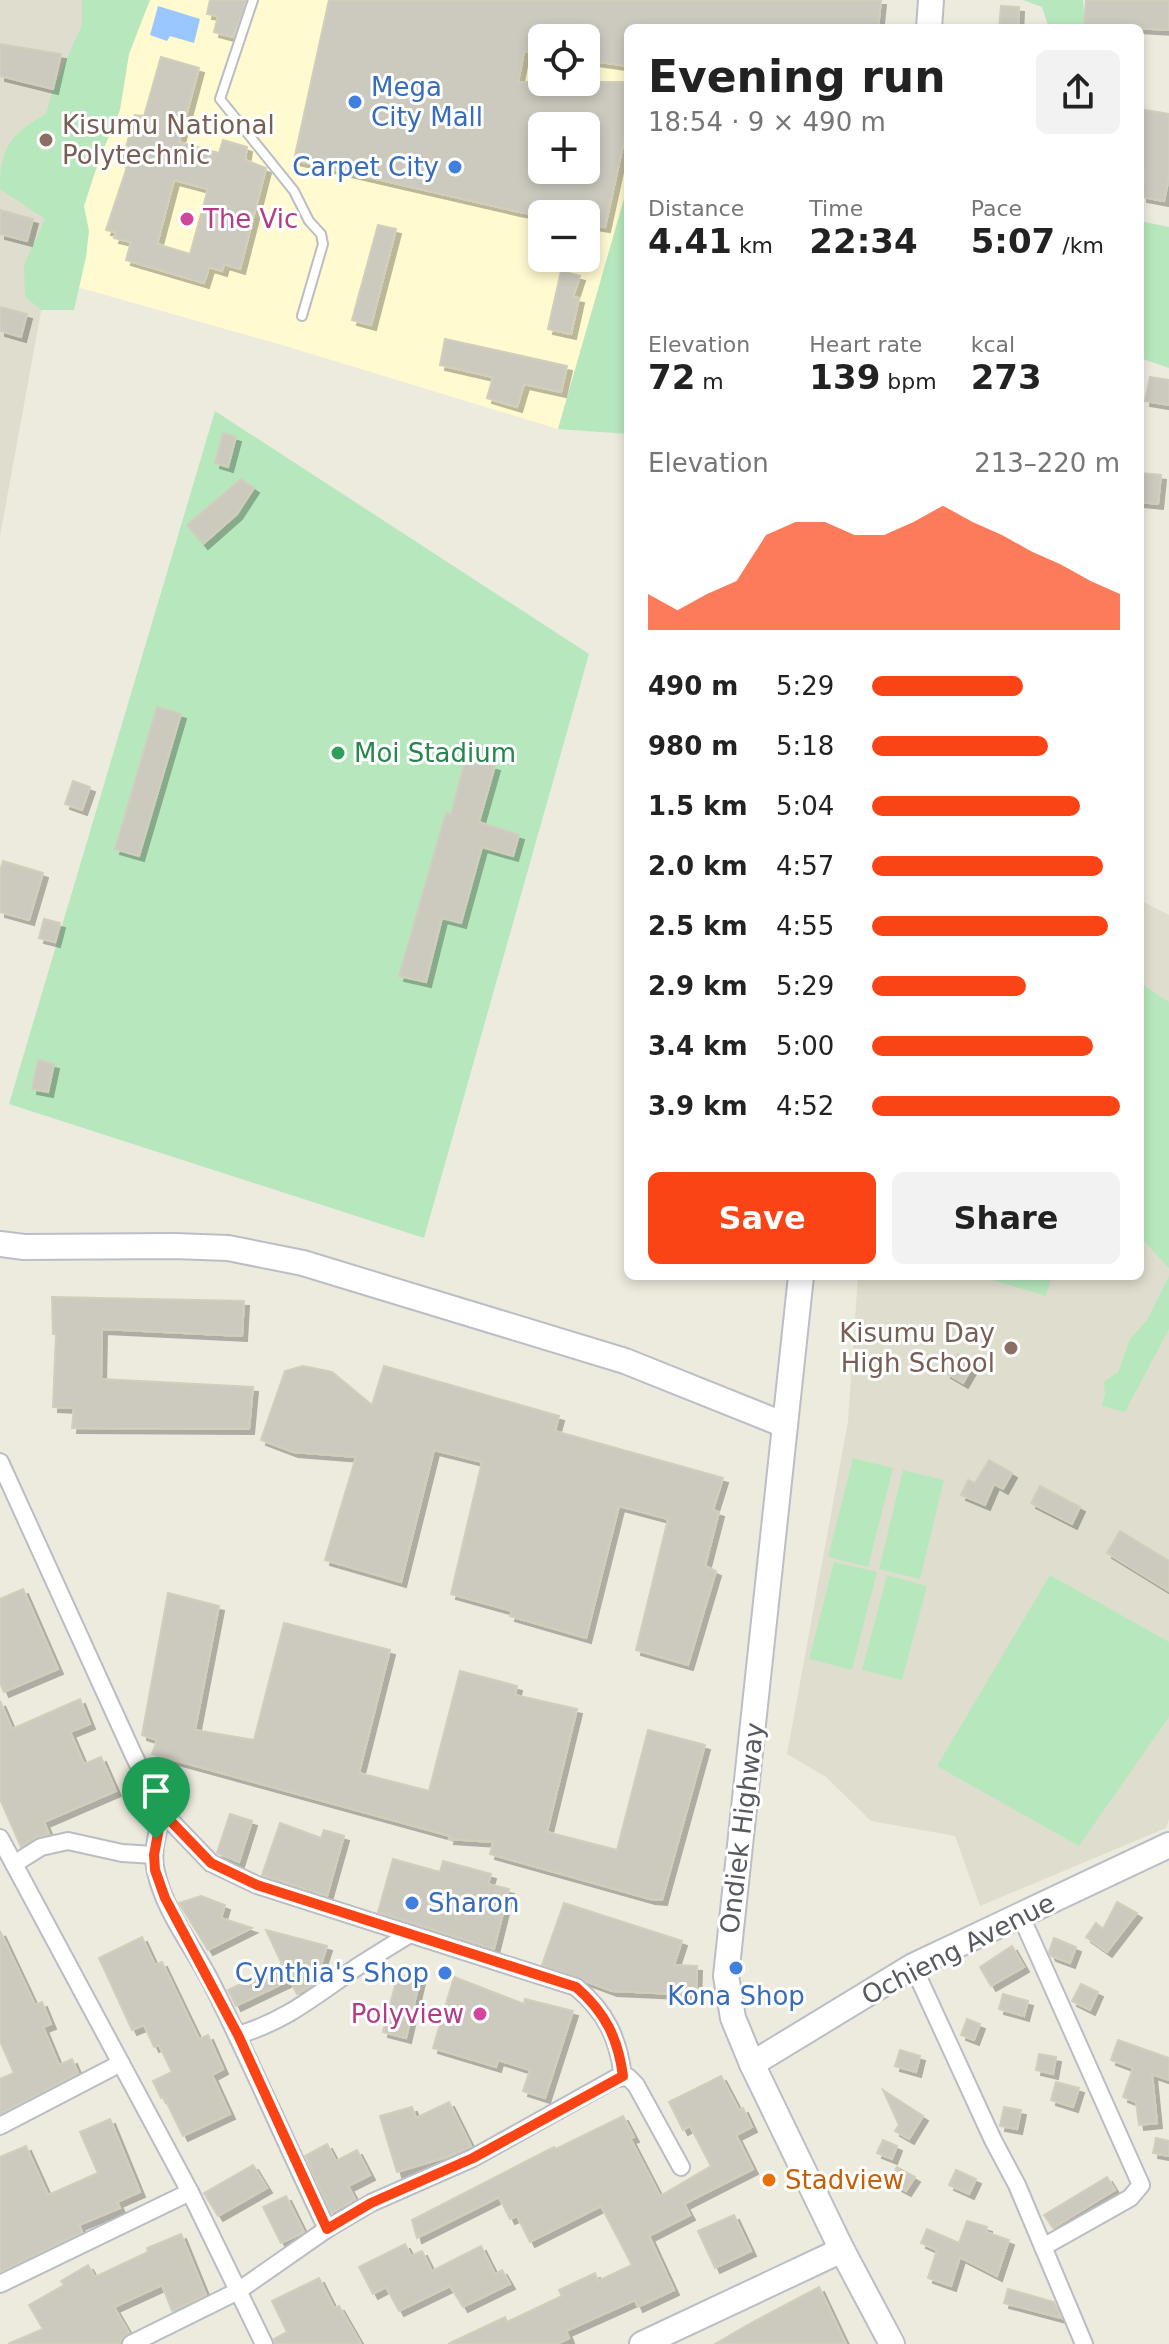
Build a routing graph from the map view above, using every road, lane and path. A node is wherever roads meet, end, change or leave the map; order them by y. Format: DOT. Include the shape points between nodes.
graph roads {
  1 [pos="253,0"];
  2 [pos="931,0"];
  3 [pos="929,24"];
  4 [pos="302,316"];
  5 [pos="0,1244"];
  6 [pos="801,1280"];
  7 [pos="785,1425"];
  8 [pos="0,1462"];
  9 [pos="162,1812"];
  10 [pos="0,1838"];
  11 [pos="1169,1845"];
  12 [pos="154,1855"];
  13 [pos="14,1864"];
  14 [pos="1020,1914"];
  15 [pos="410,1934"];
  16 [pos="913,1966"];
  17 [pos="238,2035"];
  18 [pos="121,2063"];
  19 [pos="752,2064"];
  20 [pos="623,2076"];
  21 [pos="0,2126"];
  22 [pos="681,2167"];
  23 [pos="190,2192"];
  24 [pos="327,2229"];
  25 [pos="1043,2247"];
  26 [pos="842,2250"];
  27 [pos="0,2284"];
  28 [pos="238,2291"];
  29 [pos="131,2344"];
  30 [pos="264,2344"];
  31 [pos="642,2344"];
  32 [pos="892,2344"];
  33 [pos="1084,2344"];
  1 -- 4 [label="lane" via="220,99 294,191 321,234 323,244"];
  2 -- 3 [label="main road"];
  5 -- 7 [label="main road" via="228,1248 303,1263 625,1361"];
  6 -- 7 [label="main road, Ondiek Highway"];
  7 -- 19 [label="main road, Ondiek Highway" via="726,1976 733,2018"];
  8 -- 9 [label="street"];
  9 -- 12 [label="street"];
  9 -- 15 [label="street" via="211,1863 257,1885"];
  10 -- 13 [label="street"];
  11 -- 14 [label="main road, Ochieng Avenue"];
  12 -- 13 [label="street" via="68,1841 41,1847"];
  12 -- 17 [label="street" via="165,1898"];
  13 -- 18 [label="street"];
  14 -- 16 [label="main road, Ochieng Avenue"];
  14 -- 25 [label="street" via="1141,2185 1130,2198"];
  15 -- 17 [label="street" via="300,2009"];
  15 -- 20 [label="street" via="576,1987 595,2003 613,2035"];
  16 -- 19 [label="main road, Ochieng Avenue"];
  16 -- 25 [label="street"];
  17 -- 24 [label="street"];
  18 -- 21 [label="street"];
  18 -- 23 [label="street"];
  19 -- 26 [label="main road, Ondiek Highway"];
  20 -- 22 [label="street" via="636,2085"];
  20 -- 24 [label="street"];
  23 -- 27 [label="street"];
  23 -- 28 [label="street"];
  24 -- 28 [label="street"];
  25 -- 33 [label="street"];
  26 -- 31 [label="main road"];
  26 -- 32 [label="main road, Ondiek Highway"];
  28 -- 29 [label="street"];
  28 -- 30 [label="street"];
}
